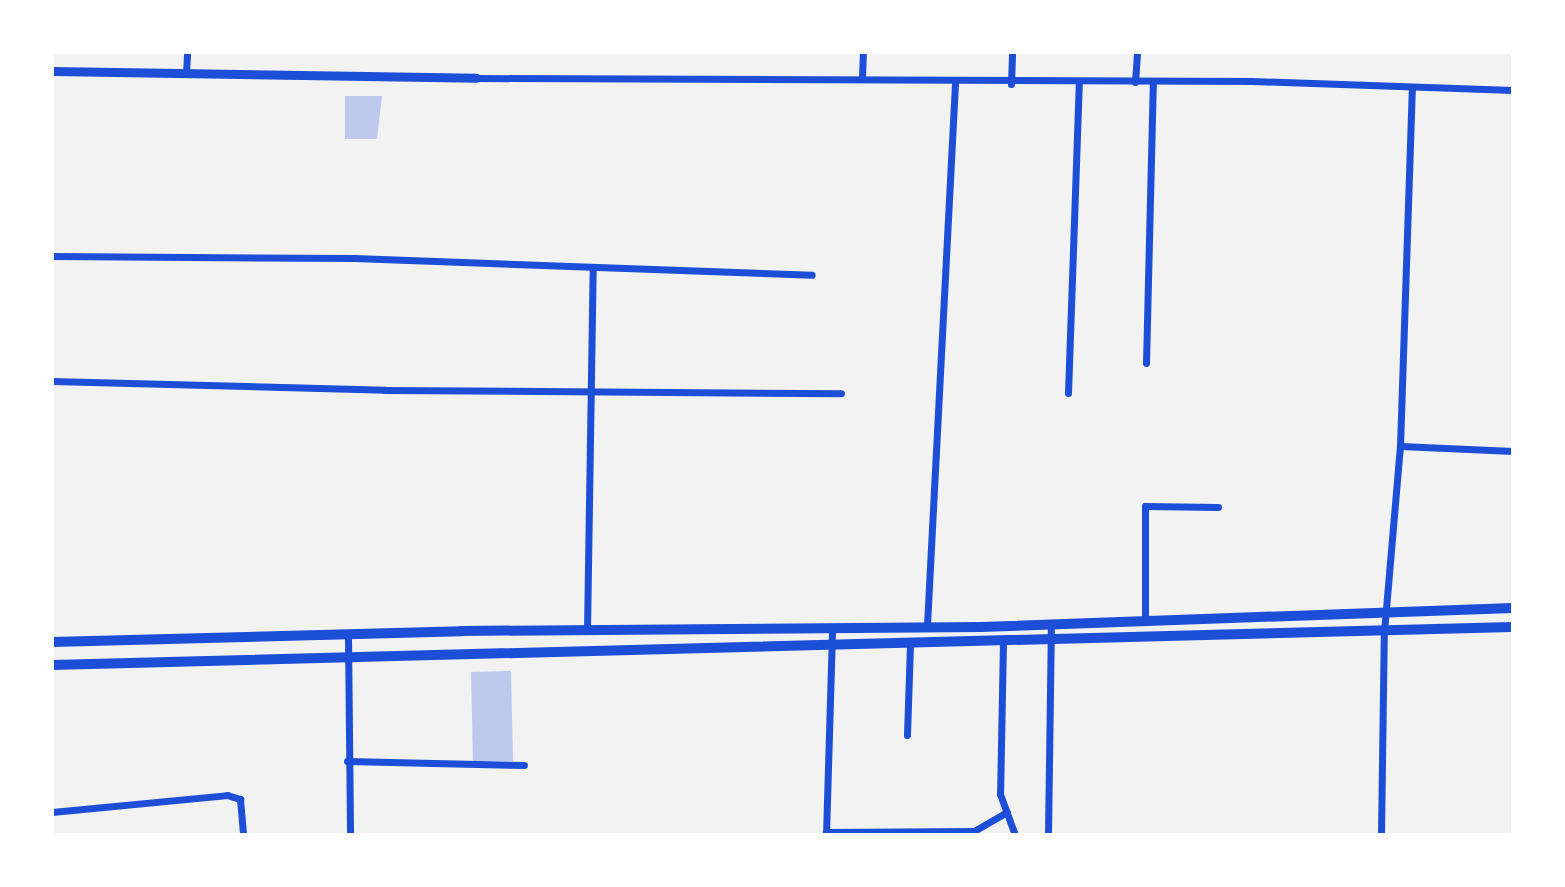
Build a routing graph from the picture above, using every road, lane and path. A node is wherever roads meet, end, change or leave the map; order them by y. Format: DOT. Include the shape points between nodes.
graph roads {
  1 [pos="187,52"];
  2 [pos="863,52"];
  3 [pos="1012,52"];
  4 [pos="1137,52"];
  5 [pos="52,71"];
  6 [pos="186,74"];
  7 [pos="476,78"];
  8 [pos="862,78"];
  9 [pos="1135,82"];
  10 [pos="1153,82"];
  11 [pos="955,83"];
  12 [pos="1079,83"];
  13 [pos="1011,84"];
  14 [pos="1412,87"];
  15 [pos="1513,90"];
  16 [pos="52,256"];
  17 [pos="593,269"];
  18 [pos="812,275"];
  19 [pos="1146,363"];
  20 [pos="52,381"];
  21 [pos="591,391"];
  22 [pos="841,393"];
  23 [pos="1068,393"];
  24 [pos="1400,446"];
  25 [pos="1513,451"];
  26 [pos="1218,507"];
  27 [pos="1513,608"];
  28 [pos="1389,613"];
  29 [pos="1145,621"];
  30 [pos="1051,624"];
  31 [pos="927,625"];
  32 [pos="1513,627"];
  33 [pos="832,628"];
  34 [pos="587,631"];
  35 [pos="1384,632"];
  36 [pos="348,637"];
  37 [pos="1003,641"];
  38 [pos="1050,641"];
  39 [pos="52,642"];
  40 [pos="910,643"];
  41 [pos="831,645"];
  42 [pos="348,659"];
  43 [pos="52,665"];
  44 [pos="907,735"];
  45 [pos="347,761"];
  46 [pos="524,765"];
  47 [pos="52,812"];
  48 [pos="1007,812"];
  49 [pos="826,834"];
  50 [pos="243,835"];
  51 [pos="350,835"];
  52 [pos="1015,835"];
  53 [pos="1048,835"];
  54 [pos="1381,835"];
  1 -- 6 [label="street"];
  2 -- 8 [label="street"];
  3 -- 13 [label="street"];
  4 -- 9 [label="street"];
  5 -- 6 [label="street"];
  6 -- 7 [label="street"];
  7 -- 8 [label="street"];
  8 -- 11 [label="street"];
  9 -- 10 [label="street"];
  9 -- 12 [label="street"];
  10 -- 14 [label="street"];
  10 -- 19 [label="street"];
  11 -- 13 [label="street"];
  11 -- 31 [label="street"];
  12 -- 13 [label="street"];
  12 -- 23 [label="street"];
  14 -- 15 [label="street"];
  14 -- 24 [label="street"];
  16 -- 17 [label="street" via="354,258"];
  17 -- 18 [label="street"];
  17 -- 21 [label="street"];
  20 -- 21 [label="street"];
  21 -- 22 [label="street"];
  21 -- 34 [label="street"];
  24 -- 25 [label="street"];
  24 -- 28 [label="street"];
  26 -- 29 [label="street" via="1145,506"];
  27 -- 28 [label="main road"];
  28 -- 29 [label="main road"];
  28 -- 35 [label="street"];
  29 -- 30 [label="main road"];
  30 -- 31 [label="main road"];
  30 -- 38 [label="street"];
  31 -- 33 [label="main road"];
  32 -- 35 [label="main road"];
  33 -- 34 [label="main road"];
  33 -- 41 [label="street"];
  34 -- 36 [label="main road"];
  35 -- 38 [label="main road"];
  35 -- 54 [label="street"];
  36 -- 39 [label="main road"];
  36 -- 42 [label="street"];
  37 -- 38 [label="main road"];
  37 -- 40 [label="main road"];
  37 -- 48 [label="street" via="1000,794"];
  38 -- 53 [label="street"];
  40 -- 41 [label="main road"];
  40 -- 44 [label="street"];
  41 -- 42 [label="main road"];
  41 -- 49 [label="street"];
  42 -- 43 [label="main road"];
  42 -- 45 [label="street"];
  45 -- 46 [label="street"];
  45 -- 51 [label="street"];
  47 -- 50 [label="street" via="227,795 240,799"];
  48 -- 49 [label="street" via="974,831"];
  48 -- 52 [label="street"];
}
